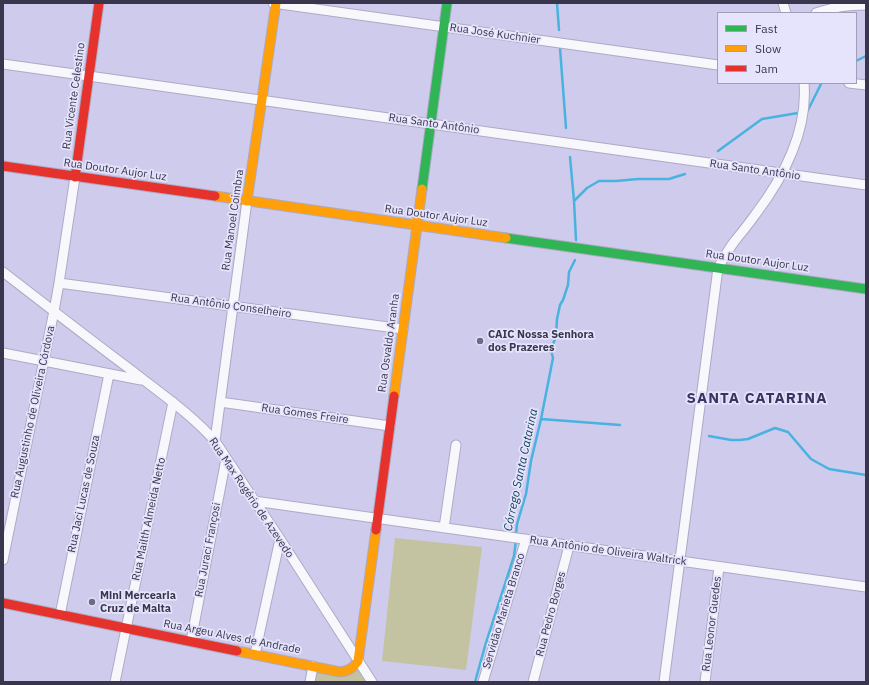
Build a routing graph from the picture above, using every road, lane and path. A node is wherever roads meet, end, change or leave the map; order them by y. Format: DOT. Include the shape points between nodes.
graph roads {
  1 [pos="99,3"];
  2 [pos="273,3"];
  3 [pos="276,3"];
  4 [pos="447,3"];
  5 [pos="866,5"];
  6 [pos="819,12"];
  7 [pos="444,27"];
  8 [pos="3,64"];
  9 [pos="717,65"];
  10 [pos="89,76"];
  11 [pos="804,84"];
  12 [pos="262,100"];
  13 [pos="430,124"];
  14 [pos="3,166"];
  15 [pos="782,173"];
  16 [pos="75,177"];
  17 [pos="866,185"];
  18 [pos="247,201"];
  19 [pos="417,225"];
  20 [pos="718,268"];
  21 [pos="3,272"];
  22 [pos="59,283"];
  23 [pos="866,289"];
  24 [pos="233,306"];
  25 [pos="54,311"];
  26 [pos="403,329"];
  27 [pos="3,353"];
  28 [pos="44,361"];
  29 [pos="109,374"];
  30 [pos="144,380"];
  31 [pos="173,402"];
  32 [pos="220,402"];
  33 [pos="390,426"];
  34 [pos="215,441"];
  35 [pos="456,445"];
  36 [pos="226,459"];
  37 [pos="254,501"];
  38 [pos="377,518"];
  39 [pos="444,528"];
  40 [pos="280,539"];
  41 [pos="523,539"];
  42 [pos="569,546"];
  43 [pos="3,560"];
  44 [pos="680,561"];
  45 [pos="719,567"];
  46 [pos="866,587"];
  47 [pos="3,603"];
  48 [pos="60,615"];
  49 [pos="126,628"];
  50 [pos="191,641"];
  51 [pos="255,654"];
  52 [pos="358,661"];
  53 [pos="313,666"];
  54 [pos="115,682"];
  55 [pos="310,682"];
  56 [pos="372,682"];
  57 [pos="482,682"];
  58 [pos="533,682"];
  59 [pos="664,682"];
  60 [pos="704,682"];
  1 -- 10 [label="street, Rua Vicente Celestino"];
  2 -- 3 [label="street, Rua José Kuchnier"];
  3 -- 7 [label="street, Rua José Kuchnier"];
  3 -- 12 [label="street, Rua Manoel Coimbra"];
  4 -- 7 [label="street, Rua Osvaldo Aranha"];
  5 -- 6 [label="street" via="841,6"];
  7 -- 9 [label="street, Rua José Kuchnier"];
  7 -- 13 [label="street, Rua Osvaldo Aranha"];
  8 -- 10 [label="street, Rua Santo Antônio"];
  10 -- 12 [label="street, Rua Santo Antônio"];
  10 -- 16 [label="street, Rua Vicente Celestino"];
  11 -- 15 [label="street" via="802,121"];
  12 -- 13 [label="street, Rua Santo Antônio"];
  12 -- 18 [label="street, Rua Manoel Coimbra"];
  13 -- 15 [label="street, Rua Santo Antônio"];
  13 -- 19 [label="street, Rua Osvaldo Aranha"];
  14 -- 16 [label="street, Rua Doutor Aujor Luz"];
  15 -- 17 [label="street, Rua Santo Antônio"];
  15 -- 20 [label="street" via="755,216 733,242"];
  16 -- 18 [label="street, Rua Doutor Aujor Luz"];
  16 -- 22 [label="street, Rua Vicente Celestino"];
  18 -- 19 [label="street, Rua Doutor Aujor Luz"];
  18 -- 24 [label="street, Rua Manoel Coimbra"];
  19 -- 20 [label="street, Rua Doutor Aujor Luz"];
  19 -- 26 [label="street, Rua Osvaldo Aranha"];
  20 -- 23 [label="street, Rua Doutor Aujor Luz"];
  20 -- 44 [label="street"];
  21 -- 25 [label="street, Rua Max Rogério de Azevedo"];
  22 -- 24 [label="street, Rua Antônio Conselheiro"];
  22 -- 25 [label="street, Rua Vicente Celestino"];
  24 -- 26 [label="street, Rua Antônio Conselheiro"];
  24 -- 32 [label="street, Rua Manoel Coimbra"];
  25 -- 28 [label="street, Rua Augustinho de Oliveira Córdova"];
  25 -- 30 [label="street, Rua Max Rogério de Azevedo"];
  26 -- 33 [label="street, Rua Osvaldo Aranha"];
  27 -- 28 [label="street"];
  28 -- 29 [label="street"];
  28 -- 43 [label="street, Rua Augustinho de Oliveira Córdova"];
  29 -- 30 [label="street"];
  29 -- 48 [label="street, Rua Jaci Lucas de Souza"];
  30 -- 31 [label="street, Rua Max Rogério de Azevedo"];
  31 -- 34 [label="street, Rua Max Rogério de Azevedo"];
  31 -- 49 [label="street, Rua Mailth Almeida Netto"];
  32 -- 33 [label="street, Rua Gomes Freire"];
  32 -- 34 [label="street, Rua Manoel Coimbra"];
  33 -- 38 [label="street, Rua Osvaldo Aranha"];
  34 -- 36 [label="street, Rua Max Rogério de Azevedo"];
  35 -- 39 [label="street"];
  36 -- 37 [label="street, Rua Max Rogério de Azevedo"];
  36 -- 50 [label="street, Rua Juraci Françosi"];
  37 -- 38 [label="street, Rua Antônio de Oliveira Waltrick"];
  37 -- 40 [label="street, Rua Max Rogério de Azevedo"];
  38 -- 39 [label="street, Rua Antônio de Oliveira Waltrick"];
  38 -- 52 [label="street, Rua Osvaldo Aranha"];
  39 -- 41 [label="street, Rua Antônio de Oliveira Waltrick"];
  40 -- 51 [label="street"];
  40 -- 52 [label="street, Rua Max Rogério de Azevedo"];
  41 -- 42 [label="street, Rua Antônio de Oliveira Waltrick"];
  41 -- 57 [label="street, Servidão Marieta Branco"];
  42 -- 44 [label="street, Rua Antônio de Oliveira Waltrick"];
  42 -- 58 [label="street, Rua Pedro Borges"];
  44 -- 45 [label="street, Rua Antônio de Oliveira Waltrick"];
  44 -- 59 [label="street"];
  45 -- 46 [label="street, Rua Antônio de Oliveira Waltrick"];
  45 -- 60 [label="street, Rua Leonor Guedes"];
  47 -- 48 [label="street, Rua Argeu Alves de Andrade"];
  48 -- 49 [label="street, Rua Argeu Alves de Andrade"];
  49 -- 50 [label="street, Rua Argeu Alves de Andrade"];
  49 -- 54 [label="street, Rua Mailth Almeida Netto"];
  50 -- 51 [label="street, Rua Argeu Alves de Andrade"];
  51 -- 53 [label="street, Rua Argeu Alves de Andrade"];
  52 -- 53 [label="street, Rua Argeu Alves de Andrade" via="347,671 340,672"];
  52 -- 56 [label="street"];
  53 -- 55 [label="street"];
}
